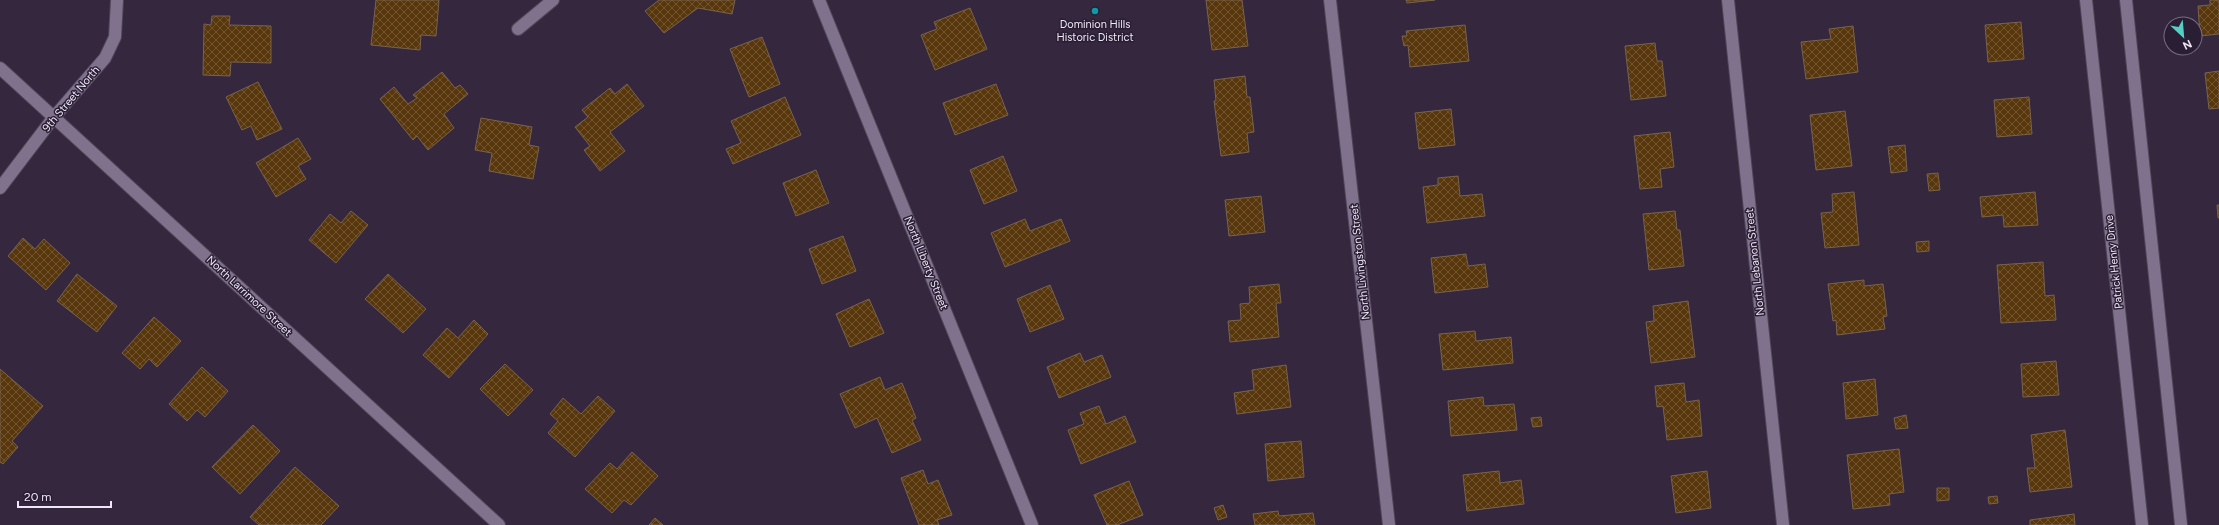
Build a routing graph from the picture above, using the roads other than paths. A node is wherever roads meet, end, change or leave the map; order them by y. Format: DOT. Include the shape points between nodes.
graph roads {
  1 [pos="117,0"];
  2 [pos="553,0"];
  3 [pos="819,0"];
  4 [pos="1330,0"];
  5 [pos="1728,0"];
  6 [pos="2086,0"];
  7 [pos="2126,0"];
  8 [pos="518,29"];
  9 [pos="0,68"];
  10 [pos="54,117"];
  11 [pos="0,188"];
  12 [pos="499,525"];
  13 [pos="1032,525"];
  14 [pos="1389,525"];
  15 [pos="1783,525"];
  16 [pos="2142,525"];
  17 [pos="2181,525"];
  1 -- 10 [label="street, 9th Street North" via="111,48 98,67"];
  2 -- 8 [label="street"];
  3 -- 13 [label="street, North Liberty Street"];
  4 -- 14 [label="street, North Livingston Street"];
  5 -- 15 [label="street, North Lebanon Street"];
  6 -- 16 [label="street, Patrick Henry Drive"];
  7 -- 17 [label="street"];
  9 -- 10 [label="street, North Larrimore Street"];
  10 -- 11 [label="street, 9th Street North"];
  10 -- 12 [label="street, North Larrimore Street"];
}
